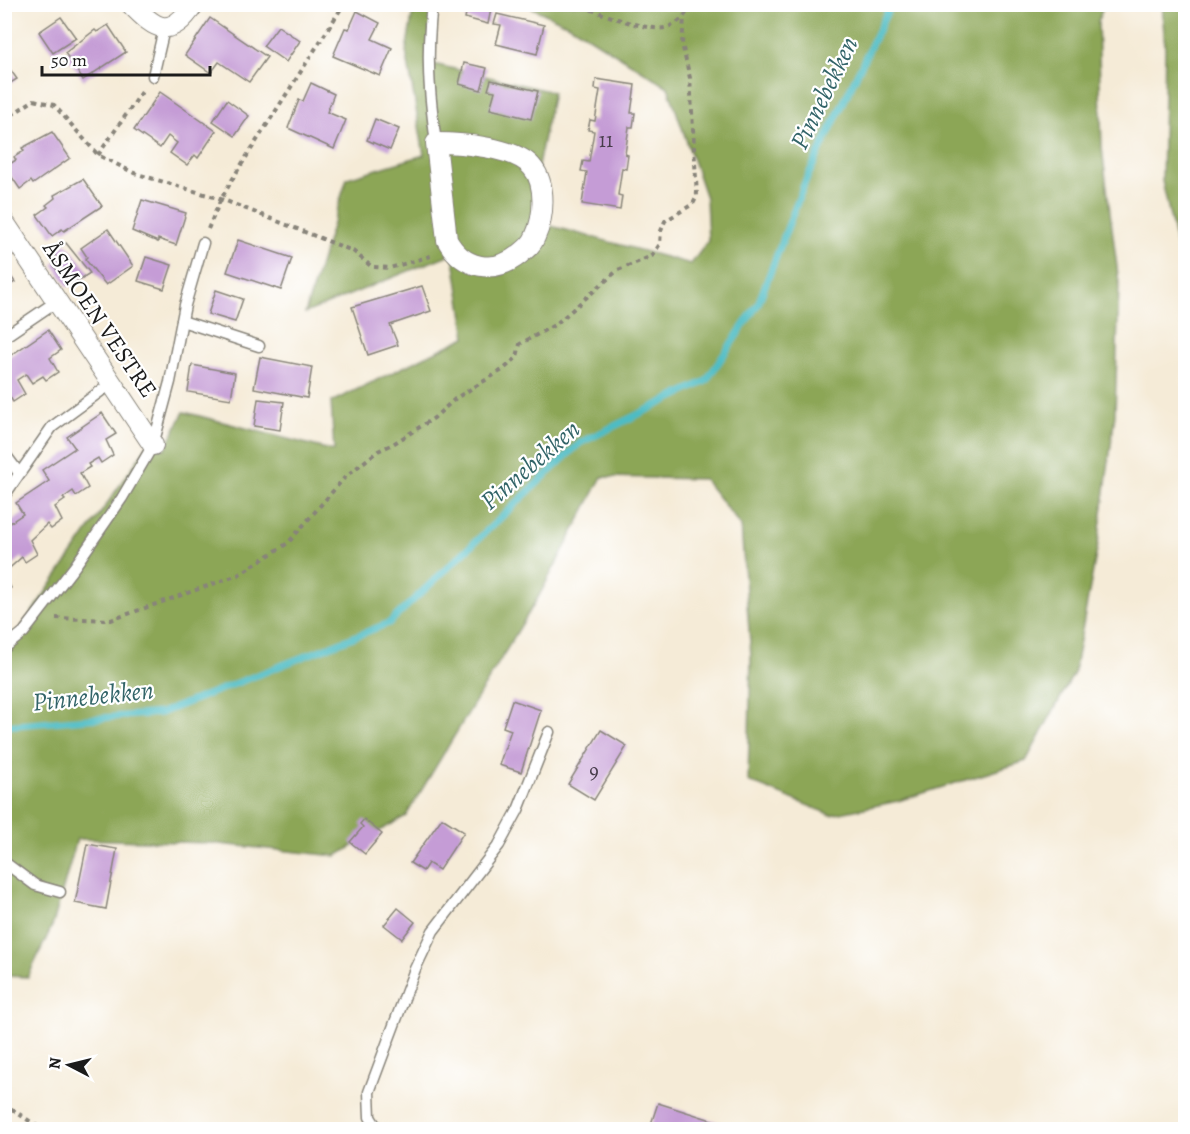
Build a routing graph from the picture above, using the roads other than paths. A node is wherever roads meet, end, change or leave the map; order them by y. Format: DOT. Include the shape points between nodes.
graph roads {
  1 [pos="131,4"];
  2 [pos="194,4"];
  3 [pos="432,4"];
  4 [pos="164,29"];
  5 [pos="153,76"];
  6 [pos="436,143"];
  7 [pos="5,224"];
  8 [pos="203,243"];
  9 [pos="57,301"];
  10 [pos="182,321"];
  11 [pos="4,337"];
  12 [pos="259,346"];
  13 [pos="113,382"];
  14 [pos="153,445"];
  15 [pos="4,453"];
  16 [pos="19,473"];
  17 [pos="4,496"];
  18 [pos="4,648"];
  19 [pos="549,732"];
  20 [pos="4,862"];
  21 [pos="60,892"];
  22 [pos="383,1130"];
  1 -- 4 [label="street" via="149,23"];
  2 -- 4 [label="street" via="176,26"];
  3 -- 6 [label="lane" via="427,81"];
  4 -- 5 [label="lane"];
  6 -- 6 [label="street" via="447,240 452,250 473,265 488,268 515,258 536,237 543,197 531,165 520,158 460,143"];
  7 -- 9 [label="street, ÅSMOEN VESTRE"];
  8 -- 10 [label="lane"];
  9 -- 11 [label="lane"];
  9 -- 13 [label="street, ÅSMOEN VESTRE"];
  10 -- 12 [label="lane"];
  10 -- 14 [label="lane"];
  13 -- 14 [label="street, ÅSMOEN VESTRE"];
  13 -- 16 [label="lane" via="52,427"];
  14 -- 18 [label="lane" via="75,566"];
  15 -- 16 [label="lane"];
  16 -- 17 [label="lane"];
  19 -- 22 [label="lane" via="518,810 499,845 443,917 415,969 369,1092 370,1117"];
  20 -- 21 [label="lane" via="29,882"];
}
